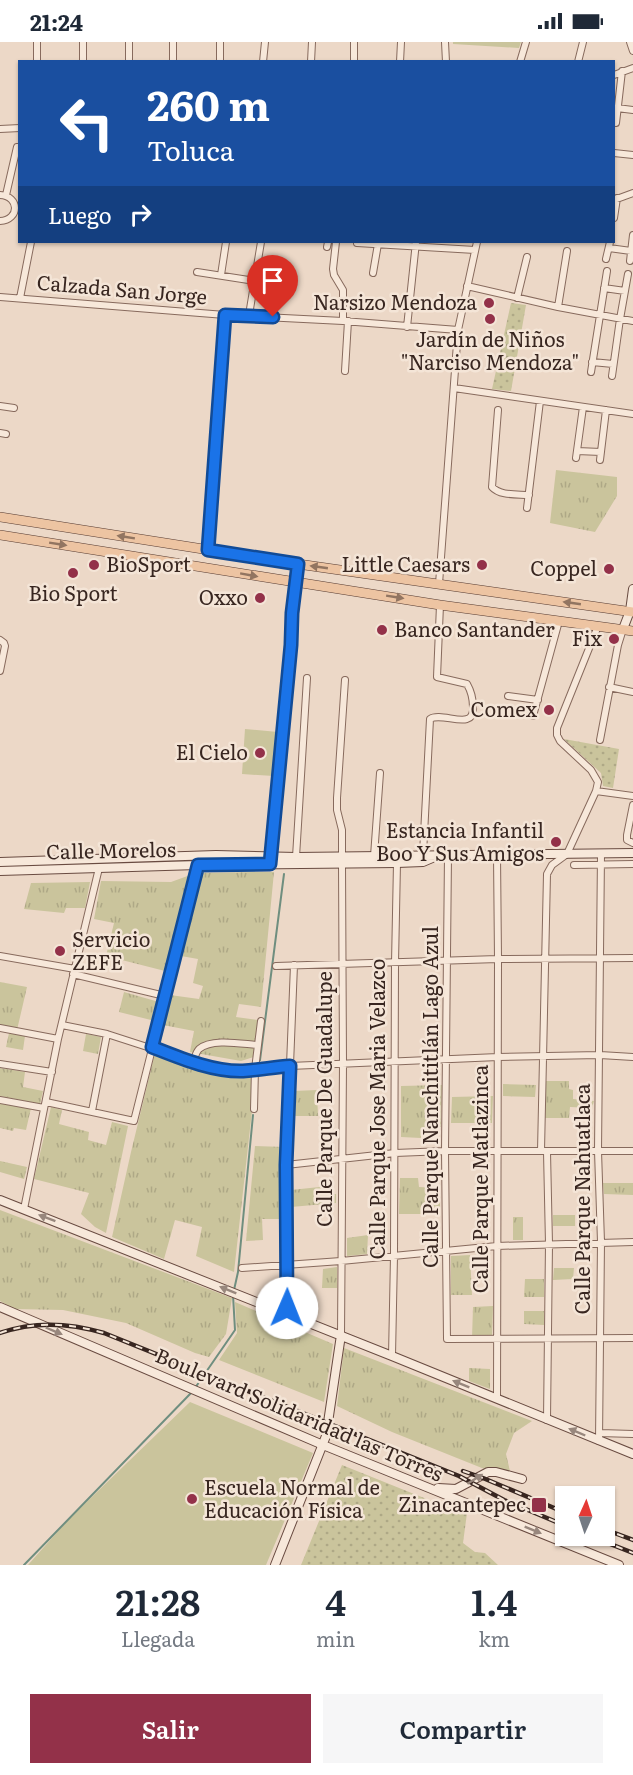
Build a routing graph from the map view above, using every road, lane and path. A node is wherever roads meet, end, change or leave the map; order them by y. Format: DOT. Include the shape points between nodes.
graph roads {
  1 [pos="37,42"];
  2 [pos="83,42"];
  3 [pos="129,42"];
  4 [pos="173,42"];
  5 [pos="220,42"];
  6 [pos="265,42"];
  7 [pos="312,42"];
  8 [pos="354,42"];
  9 [pos="401,42"];
  10 [pos="446,42"];
  11 [pos="526,42"];
  12 [pos="583,42"];
  13 [pos="630,42"];
  14 [pos="633,51"];
  15 [pos="37,60"];
  16 [pos="83,60"];
  17 [pos="129,60"];
  18 [pos="173,60"];
  19 [pos="220,60"];
  20 [pos="263,60"];
  21 [pos="311,60"];
  22 [pos="354,60"];
  23 [pos="400,60"];
  24 [pos="446,60"];
  25 [pos="521,60"];
  26 [pos="578,60"];
  27 [pos="633,68"];
  28 [pos="622,72"];
  29 [pos="615,75"];
  30 [pos="617,108"];
  31 [pos="633,110"];
  32 [pos="616,123"];
  33 [pos="18,128"];
  34 [pos="0,129"];
  35 [pos="17,147"];
  36 [pos="615,153"];
  37 [pos="633,155"];
  38 [pos="633,193"];
  39 [pos="3,195"];
  40 [pos="615,199"];
  41 [pos="0,223"];
  42 [pos="633,235"];
  43 [pos="31,243"];
  44 [pos="226,243"];
  45 [pos="261,243"];
  46 [pos="336,243"];
  47 [pos="357,243"];
  48 [pos="477,243"];
  49 [pos="378,244"];
  50 [pos="415,244"];
  51 [pos="609,244"];
  52 [pos="475,250"];
  53 [pos="567,251"];
  54 [pos="631,251"];
  55 [pos="527,257"];
  56 [pos="606,260"];
  57 [pos="630,261"];
  58 [pos="607,271"];
  59 [pos="197,272"];
  60 [pos="374,273"];
  61 [pos="628,274"];
  62 [pos="221,275"];
  63 [pos="255,281"];
  64 [pos="467,286"];
  65 [pos="604,288"];
  66 [pos="624,291"];
  67 [pos="0,297"];
  68 [pos="20,298"];
  69 [pos="518,298"];
  70 [pos="558,307"];
  71 [pos="225,315"];
  72 [pos="249,315"];
  73 [pos="600,315"];
  74 [pos="620,319"];
  75 [pos="346,321"];
  76 [pos="633,321"];
  77 [pos="407,327"];
  78 [pos="458,330"];
  79 [pos="592,362"];
  80 [pos="613,364"];
  81 [pos="345,371"];
  82 [pos="591,372"];
  83 [pos="612,376"];
  84 [pos="454,388"];
  85 [pos="540,400"];
  86 [pos="0,406"];
  87 [pos="583,407"];
  88 [pos="14,408"];
  89 [pos="498,410"];
  90 [pos="606,410"];
  91 [pos="633,414"];
  92 [pos="601,452"];
  93 [pos="600,460"];
  94 [pos="529,495"];
  95 [pos="527,508"];
  96 [pos="0,517"];
  97 [pos="0,535"];
  98 [pos="208,550"];
  99 [pos="298,564"];
  100 [pos="296,582"];
  101 [pos="439,584"];
  102 [pos="633,589"];
  103 [pos="440,605"];
  104 [pos="631,611"];
  105 [pos="559,621"];
  106 [pos="598,626"];
  107 [pos="628,630"];
  108 [pos="2,642"];
  109 [pos="0,671"];
  110 [pos="307,678"];
  111 [pos="345,680"];
  112 [pos="609,687"];
  113 [pos="633,692"];
  114 [pos="508,696"];
  115 [pos="538,700"];
  116 [pos="533,716"];
  117 [pos="600,740"];
  118 [pos="380,773"];
  119 [pos="596,791"];
  120 [pos="633,796"];
  121 [pos="633,805"];
  122 [pos="633,843"];
  123 [pos="633,853"];
  124 [pos="423,854"];
  125 [pos="567,854"];
  126 [pos="601,854"];
  127 [pos="437,855"];
  128 [pos="448,855"];
  129 [pos="497,855"];
  130 [pos="374,856"];
  131 [pos="296,857"];
  132 [pos="271,860"];
  133 [pos="342,860"];
  134 [pos="0,862"];
  135 [pos="397,863"];
  136 [pos="601,864"];
  137 [pos="633,864"];
  138 [pos="198,865"];
  139 [pos="574,865"];
  140 [pos="99,868"];
  141 [pos="0,871"];
  142 [pos="0,956"];
  143 [pos="601,958"];
  144 [pos="633,958"];
  145 [pos="498,959"];
  146 [pos="545,959"];
  147 [pos="447,961"];
  148 [pos="342,963"];
  149 [pos="395,963"];
  150 [pos="294,965"];
  151 [pos="276,966"];
  152 [pos="74,971"];
  153 [pos="165,996"];
  154 [pos="261,1021"];
  155 [pos="62,1025"];
  156 [pos="0,1028"];
  157 [pos="107,1034"];
  158 [pos="58,1038"];
  159 [pos="258,1045"];
  160 [pos="152,1047"];
  161 [pos="600,1055"];
  162 [pos="542,1057"];
  163 [pos="633,1057"];
  164 [pos="498,1058"];
  165 [pos="447,1060"];
  166 [pos="193,1062"];
  167 [pos="395,1062"];
  168 [pos="0,1064"];
  169 [pos="343,1064"];
  170 [pos="290,1066"];
  171 [pos="255,1069"];
  172 [pos="52,1072"];
  173 [pos="0,1100"];
  174 [pos="45,1105"];
  175 [pos="254,1109"];
  176 [pos="92,1111"];
  177 [pos="445,1151"];
  178 [pos="598,1151"];
  179 [pos="633,1151"];
  180 [pos="498,1152"];
  181 [pos="544,1152"];
  182 [pos="395,1153"];
  183 [pos="341,1160"];
  184 [pos="286,1165"];
  185 [pos="0,1200"];
  186 [pos="24,1209"];
  187 [pos="601,1242"];
  188 [pos="633,1242"];
  189 [pos="549,1244"];
  190 [pos="497,1246"];
  191 [pos="447,1250"];
  192 [pos="394,1256"];
  193 [pos="341,1262"];
  194 [pos="287,1266"];
  195 [pos="242,1268"];
  196 [pos="0,1307"];
  197 [pos="287,1314"];
  198 [pos="341,1335"];
  199 [pos="549,1338"];
  200 [pos="599,1338"];
  201 [pos="633,1338"];
  202 [pos="497,1339"];
  203 [pos="392,1356"];
  204 [pos="497,1399"];
  205 [pos="548,1420"];
  206 [pos="633,1434"];
  207 [pos="599,1437"];
  208 [pos="323,1445"];
  209 [pos="335,1449"];
  210 [pos="633,1454"];
  211 [pos="318,1460"];
  212 [pos="522,1479"];
  213 [pos="429,1487"];
  214 [pos="604,1562"];
  215 [pos="275,1565"];
  216 [pos="619,1565"];
  1 -- 15 [label="street"];
  2 -- 16 [label="street"];
  3 -- 17 [label="street"];
  4 -- 18 [label="street"];
  5 -- 19 [label="street"];
  6 -- 20 [label="street"];
  7 -- 21 [label="street"];
  8 -- 22 [label="street"];
  9 -- 23 [label="street"];
  10 -- 24 [label="street"];
  11 -- 25 [label="street"];
  12 -- 26 [label="street"];
  13 -- 14 [label="street"];
  27 -- 28 [label="street"];
  28 -- 29 [label="street"];
  28 -- 30 [label="street"];
  30 -- 31 [label="street"];
  30 -- 32 [label="street"];
  33 -- 34 [label="street"];
  35 -- 39 [label="street"];
  36 -- 37 [label="street"];
  38 -- 40 [label="street"];
  39 -- 41 [label="street" via="15,204 14,213"];
  42 -- 54 [label="street"];
  43 -- 68 [label="street"];
  44 -- 62 [label="street"];
  45 -- 63 [label="street"];
  46 -- 75 [label="street" via="333,269 343,290"];
  47 -- 49 [label="street"];
  48 -- 52 [label="street"];
  49 -- 50 [label="street"];
  49 -- 60 [label="street"];
  50 -- 52 [label="street"];
  50 -- 77 [label="street"];
  51 -- 54 [label="street"];
  51 -- 56 [label="street"];
  52 -- 64 [label="street"];
  53 -- 70 [label="street"];
  54 -- 57 [label="street"];
  55 -- 69 [label="street"];
  58 -- 65 [label="street"];
  59 -- 62 [label="street"];
  61 -- 66 [label="street"];
  62 -- 63 [label="street"];
  63 -- 72 [label="street"];
  64 -- 69 [label="street"];
  64 -- 78 [label="street"];
  65 -- 66 [label="street"];
  65 -- 73 [label="street"];
  66 -- 74 [label="street"];
  67 -- 68 [label="street, Calzada San Jorge"];
  68 -- 71 [label="street, Calzada San Jorge"];
  69 -- 70 [label="street"];
  70 -- 73 [label="street"];
  71 -- 72 [label="street, Calzada San Jorge"];
  71 -- 98 [label="street"];
  72 -- 75 [label="street, Calzada San Jorge"];
  73 -- 74 [label="street"];
  73 -- 79 [label="street"];
  74 -- 76 [label="street"];
  74 -- 80 [label="street"];
  75 -- 77 [label="street, Calzada San Jorge"];
  75 -- 81 [label="street"];
  77 -- 78 [label="street, Calzada San Jorge"];
  78 -- 84 [label="street"];
  79 -- 80 [label="street"];
  79 -- 82 [label="street"];
  80 -- 83 [label="street"];
  84 -- 85 [label="street"];
  84 -- 101 [label="street"];
  85 -- 87 [label="street"];
  85 -- 94 [label="street"];
  86 -- 88 [label="street"];
  87 -- 90 [label="street"];
  87 -- 92 [label="street" via="576,454"];
  89 -- 94 [label="street" via="492,487 501,493"];
  90 -- 91 [label="street"];
  90 -- 92 [label="street"];
  92 -- 93 [label="street"];
  94 -- 95 [label="street"];
  98 -- 96 [label="main road, one-way"];
  97 -- 100 [label="main road, one-way"];
  98 -- 99 [label="main road"];
  99 -- 100 [label="street"];
  101 -- 99 [label="main road, one-way"];
  100 -- 103 [label="main road, one-way"];
  100 -- 132 [label="street"];
  104 -- 101 [label="main road, one-way"];
  102 -- 104 [label="main road"];
  103 -- 105 [label="main road"];
  103 -- 124 [label="street" via="437,677 467,684 473,716 464,720 430,720"];
  104 -- 107 [label="main road"];
  105 -- 106 [label="main road"];
  105 -- 115 [label="street"];
  106 -- 107 [label="main road"];
  106 -- 119 [label="street" via="557,728 560,741 595,774"];
  107 -- 112 [label="street" via="618,645"];
  108 -- 109 [label="street"];
  110 -- 131 [label="street"];
  111 -- 133 [label="street, Calle Parque De Guadalupe" via="337,798"];
  112 -- 113 [label="street"];
  112 -- 117 [label="street"];
  114 -- 115 [label="street"];
  115 -- 116 [label="street"];
  118 -- 130 [label="street"];
  119 -- 120 [label="street"];
  119 -- 125 [label="street"];
  121 -- 122 [label="street" via="627,835"];
  123 -- 126 [label="main road, Calle Morelos"];
  124 -- 127 [label="main road, Calle Morelos"];
  124 -- 130 [label="main road, Calle Morelos"];
  125 -- 126 [label="main road, Calle Morelos"];
  125 -- 129 [label="main road, Calle Morelos"];
  125 -- 146 [label="street" via="547,874"];
  126 -- 136 [label="street, Calle Parque Nahuatlaca"];
  127 -- 128 [label="main road, Calle Morelos"];
  127 -- 135 [label="main road, Calle Morelos" via="423,862"];
  128 -- 129 [label="main road, Calle Morelos"];
  128 -- 147 [label="street, Calle Parque Nanchititlán Lago Azul"];
  129 -- 145 [label="street, Calle Parque Matlazinca"];
  130 -- 133 [label="main road, Calle Morelos"];
  131 -- 132 [label="main road, Calle Morelos"];
  131 -- 133 [label="main road, Calle Morelos"];
  132 -- 133 [label="main road, Calle Morelos"];
  132 -- 134 [label="main road, Calle Morelos" via="216,855"];
  132 -- 138 [label="main road, Calle Morelos"];
  133 -- 135 [label="main road, Calle Morelos"];
  133 -- 148 [label="street, Calle Parque De Guadalupe"];
  135 -- 149 [label="street, Calle Parque Jose Maria Velazco"];
  136 -- 137 [label="street"];
  136 -- 139 [label="street"];
  136 -- 143 [label="street, Calle Parque Nahuatlaca"];
  138 -- 140 [label="main road, Calle Morelos"];
  138 -- 153 [label="street"];
  140 -- 141 [label="main road, Calle Morelos"];
  140 -- 152 [label="street"];
  142 -- 152 [label="street"];
  143 -- 144 [label="street"];
  143 -- 146 [label="street"];
  143 -- 161 [label="street, Calle Parque Nahuatlaca"];
  145 -- 146 [label="street"];
  145 -- 147 [label="street"];
  145 -- 164 [label="street, Calle Parque Matlazinca"];
  146 -- 162 [label="street"];
  147 -- 149 [label="street"];
  147 -- 165 [label="street, Calle Parque Nanchititlán Lago Azul"];
  148 -- 149 [label="street"];
  148 -- 150 [label="street"];
  148 -- 169 [label="street, Calle Parque De Guadalupe"];
  149 -- 167 [label="street, Calle Parque Jose Maria Velazco"];
  150 -- 151 [label="street"];
  150 -- 170 [label="street"];
  152 -- 153 [label="street"];
  152 -- 155 [label="street"];
  153 -- 160 [label="street"];
  154 -- 159 [label="street"];
  155 -- 157 [label="street"];
  155 -- 158 [label="street"];
  156 -- 158 [label="street"];
  157 -- 160 [label="street"];
  157 -- 176 [label="street"];
  158 -- 172 [label="street"];
  159 -- 166 [label="street" via="213,1043 197,1050"];
  159 -- 171 [label="street"];
  160 -- 166 [label="street"];
  160 -- 176 [label="street" via="134,1121"];
  161 -- 162 [label="street"];
  161 -- 163 [label="street"];
  161 -- 178 [label="street, Calle Parque Nahuatlaca"];
  162 -- 164 [label="street"];
  162 -- 181 [label="street"];
  164 -- 165 [label="street"];
  164 -- 180 [label="street, Calle Parque Matlazinca"];
  165 -- 167 [label="street"];
  165 -- 177 [label="street, Calle Parque Nanchititlán Lago Azul"];
  166 -- 171 [label="street" via="243,1071"];
  167 -- 169 [label="street"];
  167 -- 182 [label="street, Calle Parque Jose Maria Velazco"];
  168 -- 172 [label="street"];
  169 -- 170 [label="street"];
  169 -- 183 [label="street, Calle Parque De Guadalupe"];
  170 -- 171 [label="street"];
  170 -- 184 [label="street"];
  171 -- 175 [label="street"];
  172 -- 174 [label="street"];
  173 -- 174 [label="street"];
  174 -- 176 [label="street"];
  174 -- 186 [label="street"];
  177 -- 180 [label="street"];
  177 -- 182 [label="street"];
  177 -- 191 [label="street, Calle Parque Nanchititlán Lago Azul"];
  178 -- 179 [label="street"];
  178 -- 181 [label="street"];
  178 -- 187 [label="street, Calle Parque Nahuatlaca"];
  180 -- 181 [label="street"];
  180 -- 190 [label="street, Calle Parque Matlazinca"];
  181 -- 189 [label="street"];
  182 -- 183 [label="street"];
  182 -- 192 [label="street, Calle Parque Jose Maria Velazco"];
  183 -- 184 [label="street"];
  183 -- 193 [label="street, Calle Parque De Guadalupe"];
  184 -- 194 [label="street"];
  185 -- 186 [label="main road"];
  197 -- 186 [label="main road, one-way"];
  187 -- 188 [label="street"];
  187 -- 189 [label="street"];
  187 -- 200 [label="street, Calle Parque Nahuatlaca"];
  189 -- 190 [label="street"];
  189 -- 199 [label="street"];
  190 -- 191 [label="street"];
  190 -- 202 [label="street, Calle Parque Matlazinca"];
  191 -- 192 [label="street"];
  191 -- 202 [label="street, Calle Parque Nanchititlán Lago Azul" via="447,1339"];
  192 -- 193 [label="street"];
  192 -- 203 [label="street, Calle Parque Jose Maria Velazco"];
  193 -- 194 [label="street"];
  193 -- 198 [label="street, Calle Parque De Guadalupe"];
  194 -- 195 [label="street"];
  194 -- 197 [label="street"];
  196 -- 208 [label="main road, Boulevard Solidaridad las Torres, one-way"];
  197 -- 198 [label="main road"];
  198 -- 203 [label="main road"];
  198 -- 208 [label="main road"];
  199 -- 200 [label="street"];
  199 -- 202 [label="street"];
  199 -- 205 [label="street"];
  200 -- 201 [label="street"];
  200 -- 207 [label="street, Calle Parque Nahuatlaca"];
  202 -- 204 [label="street, Calle Parque Matlazinca"];
  204 -- 203 [label="main road, one-way"];
  204 -- 205 [label="main road"];
  207 -- 205 [label="main road, one-way"];
  206 -- 207 [label="street"];
  207 -- 210 [label="main road"];
  208 -- 209 [label="main road, Boulevard Solidaridad las Torres"];
  208 -- 211 [label="main road"];
  209 -- 211 [label="main road"];
  209 -- 213 [label="main road, Boulevard Solidaridad las Torres"];
  211 -- 215 [label="main road"];
  213 -- 212 [label="main road, one-way" via="456,1489 492,1472"];
  213 -- 214 [label="main road, Boulevard Solidaridad las Torres, one-way"];
  214 -- 216 [label="main road, Boulevard Solidaridad las Torres"];
}
